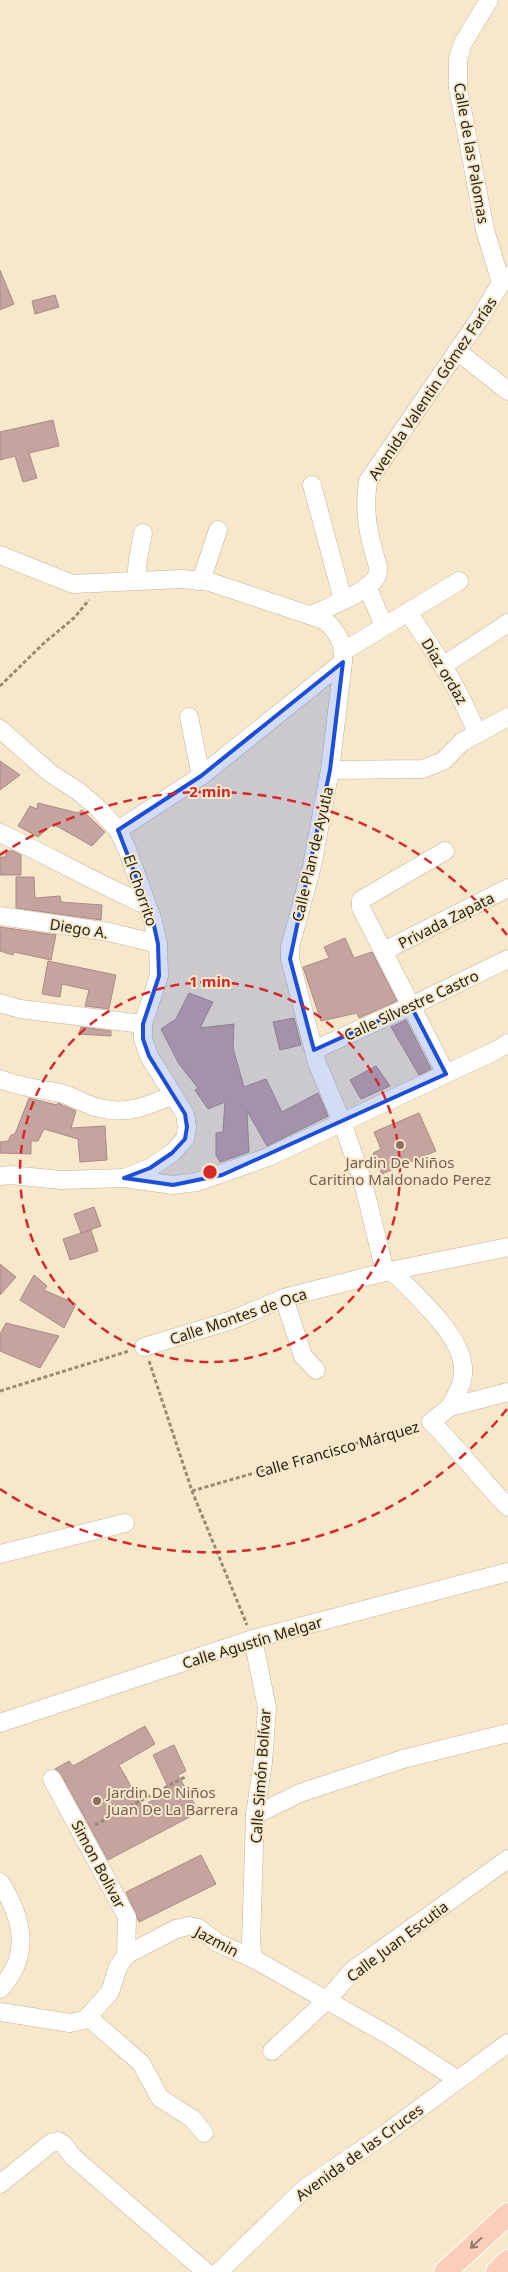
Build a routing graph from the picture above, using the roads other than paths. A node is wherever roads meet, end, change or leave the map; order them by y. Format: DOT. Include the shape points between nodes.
graph roads {
  1 [pos="489,0"];
  2 [pos="504,279"];
  3 [pos="457,351"];
  4 [pos="508,391"];
  5 [pos="312,485"];
  6 [pos="218,530"];
  7 [pos="143,532"];
  8 [pos="0,555"];
  9 [pos="136,581"];
  10 [pos="201,581"];
  11 [pos="459,581"];
  12 [pos="367,586"];
  13 [pos="343,600"];
  14 [pos="408,612"];
  15 [pos="311,615"];
  16 [pos="508,622"];
  17 [pos="384,626"];
  18 [pos="344,656"];
  19 [pos="444,665"];
  20 [pos="188,717"];
  21 [pos="505,721"];
  22 [pos="0,729"];
  23 [pos="477,734"];
  24 [pos="330,770"];
  25 [pos="201,776"];
  26 [pos="118,830"];
  27 [pos="0,834"];
  28 [pos="446,851"];
  29 [pos="508,888"];
  30 [pos="146,904"];
  31 [pos="0,916"];
  32 [pos="158,944"];
  33 [pos="384,951"];
  34 [pos="508,959"];
  35 [pos="0,1004"];
  36 [pos="411,1006"];
  37 [pos="143,1024"];
  38 [pos="314,1050"];
  39 [pos="504,1051"];
  40 [pos="446,1074"];
  41 [pos="0,1079"];
  42 [pos="173,1095"];
  43 [pos="342,1122"];
  44 [pos="0,1176"];
  45 [pos="124,1178"];
  46 [pos="508,1247"];
  47 [pos="389,1272"];
  48 [pos="284,1298"];
  49 [pos="144,1347"];
  50 [pos="316,1370"];
  51 [pos="508,1392"];
  52 [pos="450,1407"];
  53 [pos="508,1507"];
  54 [pos="125,1523"];
  55 [pos="0,1554"];
  56 [pos="508,1572"];
  57 [pos="253,1639"];
  58 [pos="0,1723"];
  59 [pos="508,1733"];
  60 [pos="52,1779"];
  61 [pos="255,1815"];
  62 [pos="508,1859"];
  63 [pos="0,1882"];
  64 [pos="126,1954"];
  65 [pos="254,1959"];
  66 [pos="0,1989"];
  67 [pos="326,2000"];
  68 [pos="0,2012"];
  69 [pos="88,2017"];
  70 [pos="508,2043"];
  71 [pos="272,2051"];
  72 [pos="458,2080"];
  73 [pos="204,2133"];
  74 [pos="0,2184"];
  75 [pos="508,2214"];
  76 [pos="508,2261"];
  77 [pos="206,2272"];
  78 [pos="219,2272"];
  79 [pos="445,2272"];
  80 [pos="497,2272"];
  1 -- 2 [label="street, Calle de las Palomas" via="460,51 458,88 486,230"];
  2 -- 3 [label="street, Avenida Valentin Gómez Farías"];
  3 -- 4 [label="street"];
  3 -- 12 [label="street, Avenida Valentin Gómez Farías" via="368,481 365,505 377,575"];
  5 -- 13 [label="street"];
  6 -- 10 [label="street"];
  7 -- 9 [label="street"];
  8 -- 9 [label="street" via="73,584"];
  9 -- 10 [label="street"];
  10 -- 15 [label="street"];
  11 -- 14 [label="street"];
  12 -- 13 [label="street"];
  12 -- 17 [label="street"];
  13 -- 15 [label="street"];
  14 -- 17 [label="street"];
  14 -- 19 [label="street, Díaz ordaz"];
  15 -- 18 [label="street" via="333,628"];
  16 -- 19 [label="street"];
  17 -- 18 [label="street"];
  18 -- 24 [label="street"];
  18 -- 25 [label="street"];
  19 -- 23 [label="street, Díaz ordaz"];
  20 -- 25 [label="street"];
  21 -- 23 [label="street, Calle Plan de Ayutla"];
  22 -- 26 [label="street, El Chorrito" via="50,773 92,803"];
  23 -- 24 [label="street, Calle Plan de Ayutla" via="462,742 443,761 424,769"];
  24 -- 38 [label="street, Calle Plan de Ayutla" via="312,866 290,947 290,960"];
  25 -- 26 [label="street"];
  26 -- 30 [label="street, El Chorrito"];
  27 -- 30 [label="street"];
  28 -- 33 [label="street" via="361,900"];
  29 -- 33 [label="street, Privada Zapata"];
  30 -- 32 [label="street, El Chorrito"];
  31 -- 32 [label="street, Diego A." via="109,932"];
  32 -- 37 [label="street, El Chorrito" via="159,976"];
  33 -- 36 [label="street"];
  34 -- 36 [label="street, Calle Silvestre Castro"];
  35 -- 37 [label="street"];
  36 -- 38 [label="street, Calle Silvestre Castro"];
  36 -- 40 [label="street"];
  37 -- 42 [label="street, El Chorrito" via="149,1056"];
  38 -- 43 [label="street, Calle Plan de Ayutla"];
  39 -- 40 [label="street"];
  40 -- 43 [label="street"];
  41 -- 42 [label="street" via="114,1110 135,1110"];
  42 -- 45 [label="street, El Chorrito" via="185,1114 185,1139 150,1168"];
  43 -- 45 [label="street" via="268,1157 197,1182 173,1184"];
  43 -- 47 [label="street, Calle Plan de Ayutla" via="364,1182"];
  44 -- 45 [label="street" via="61,1180"];
  46 -- 47 [label="street, Calle Montes de Oca"];
  47 -- 48 [label="street, Calle Montes de Oca"];
  47 -- 52 [label="street, Calle Plan de Ayutla" via="447,1330 460,1352 464,1368 461,1384"];
  48 -- 49 [label="street, Calle Montes de Oca" via="232,1320"];
  48 -- 50 [label="street" via="303,1356"];
  51 -- 52 [label="street, Calle Francisco Márquez"];
  52 -- 53 [label="street, Calle Francisco Márquez" via="431,1422"];
  54 -- 55 [label="street"];
  56 -- 57 [label="street, Calle Agustín Melgar"];
  57 -- 58 [label="street, Calle Agustín Melgar"];
  57 -- 61 [label="street, Calle Simón Bolívar" via="266,1708 263,1762"];
  59 -- 61 [label="street" via="394,1762 300,1793"];
  60 -- 64 [label="street, Simon Bolivar" via="126,1917"];
  61 -- 65 [label="street, Calle Simón Bolívar" via="251,1944"];
  62 -- 67 [label="street, Calle Juan Escutia" via="353,1970"];
  63 -- 66 [label="street" via="19,1918 21,1938 19,1959"];
  64 -- 65 [label="street, Jazmin" via="176,1928 189,1926"];
  64 -- 69 [label="street" via="110,1992"];
  65 -- 67 [label="street"];
  67 -- 71 [label="street, Calle Juan Escutia"];
  67 -- 72 [label="street"];
  68 -- 69 [label="street" via="70,2023"];
  69 -- 73 [label="street" via="141,2063 160,2098 193,2119"];
  70 -- 72 [label="street, Avenida de las Cruces"];
  72 -- 78 [label="street, Avenida de las Cruces" via="304,2189"];
  74 -- 77 [label="street" via="51,2143 58,2142"];
  75 -- 79 [label="main road, one-way"];
  76 -- 80 [label="main road"];
}
